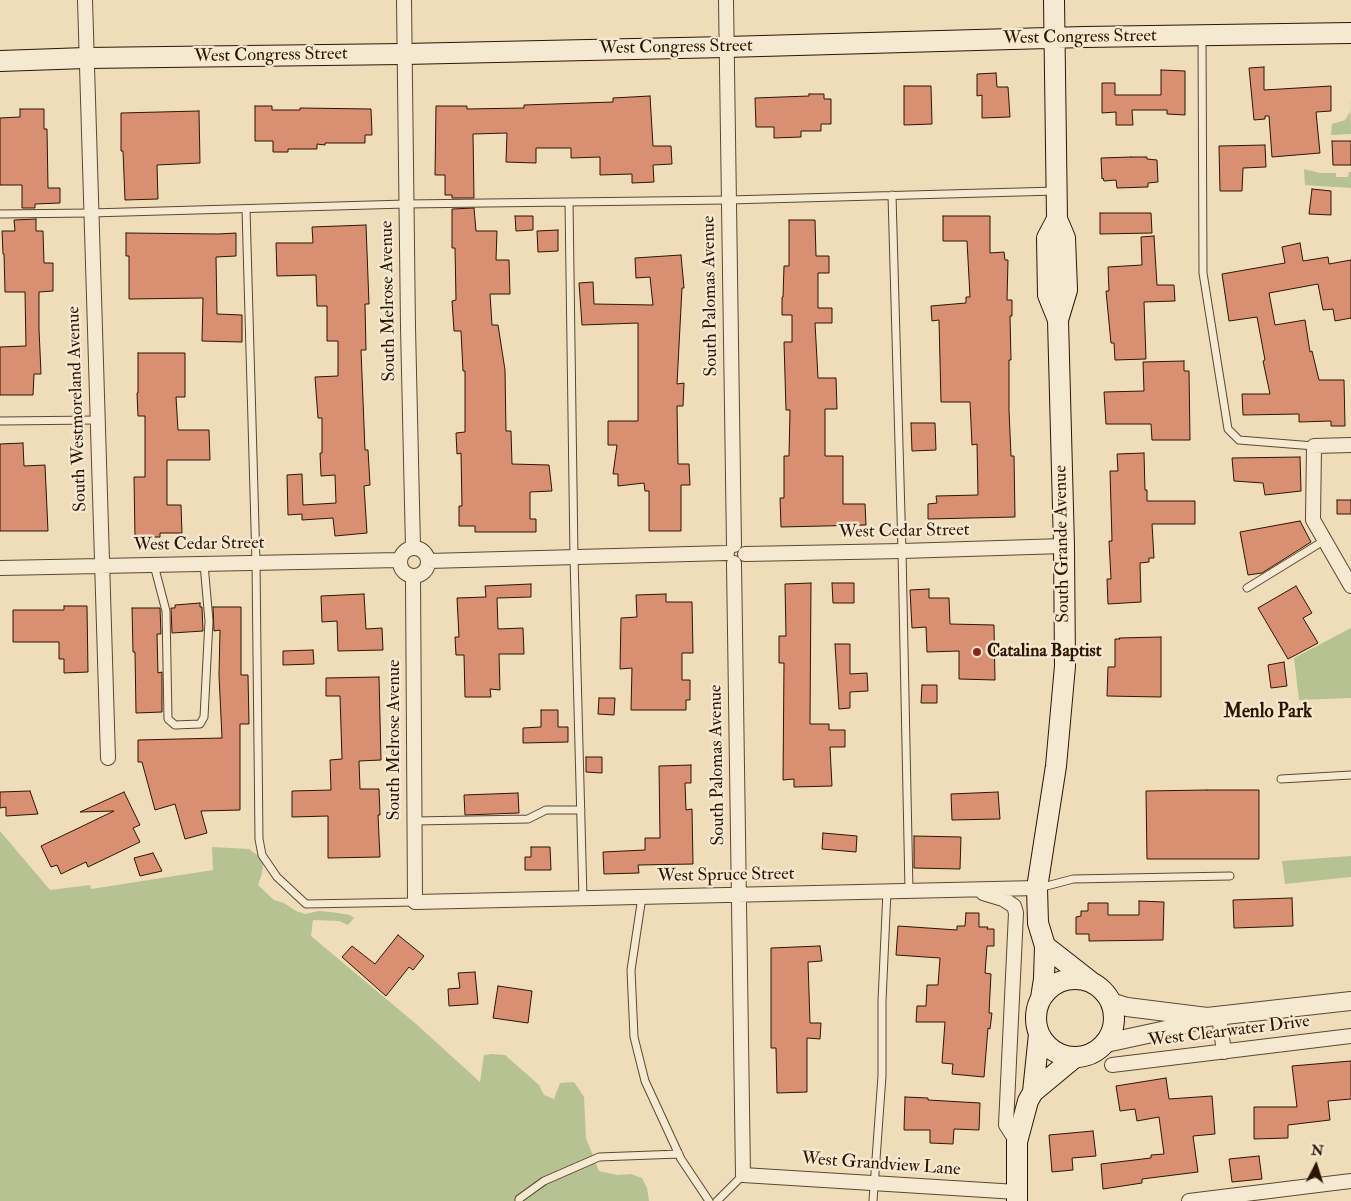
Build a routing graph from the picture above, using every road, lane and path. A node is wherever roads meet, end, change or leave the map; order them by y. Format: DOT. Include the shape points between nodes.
graph roads {
  1 [pos="85,0"];
  2 [pos="404,0"];
  3 [pos="726,0"];
  4 [pos="1054,0"];
  5 [pos="1351,33"];
  6 [pos="1202,36"];
  7 [pos="1055,38"];
  8 [pos="726,48"];
  9 [pos="404,54"];
  10 [pos="86,58"];
  11 [pos="0,61"];
  12 [pos="1056,190"];
  13 [pos="892,195"];
  14 [pos="729,200"];
  15 [pos="569,202"];
  16 [pos="406,204"];
  17 [pos="246,208"];
  18 [pos="91,213"];
  19 [pos="0,214"];
  20 [pos="97,420"];
  21 [pos="0,421"];
  22 [pos="1351,445"];
  23 [pos="1314,446"];
  24 [pos="1325,540"];
  25 [pos="1064,546"];
  26 [pos="413,548"];
  27 [pos="902,551"];
  28 [pos="732,554"];
  29 [pos="574,557"];
  30 [pos="400,560"];
  31 [pos="428,561"];
  32 [pos="256,563"];
  33 [pos="204,564"];
  34 [pos="154,565"];
  35 [pos="102,566"];
  36 [pos="0,568"];
  37 [pos="413,577"];
  38 [pos="1351,586"];
  39 [pos="1247,588"];
  40 [pos="108,758"];
  41 [pos="1351,775"];
  42 [pos="1281,779"];
  43 [pos="581,810"];
  44 [pos="414,821"];
  45 [pos="1230,876"];
  46 [pos="1037,888"];
  47 [pos="972,889"];
  48 [pos="909,890"];
  49 [pos="886,891"];
  50 [pos="738,894"];
  51 [pos="642,896"];
  52 [pos="583,898"];
  53 [pos="415,902"];
  54 [pos="1045,946"];
  55 [pos="1091,982"];
  56 [pos="1041,998"];
  57 [pos="1351,1001"];
  58 [pos="1111,1002"];
  59 [pos="1213,1016"];
  60 [pos="1039,1034"];
  61 [pos="1351,1036"];
  62 [pos="1106,1043"];
  63 [pos="1224,1052"];
  64 [pos="1074,1058"];
  65 [pos="1112,1065"];
  66 [pos="1033,1092"];
  67 [pos="1017,1142"];
  68 [pos="679,1154"];
  69 [pos="742,1175"];
  70 [pos="1351,1180"];
  71 [pos="874,1183"];
  72 [pos="1017,1197"];
  73 [pos="519,1201"];
  74 [pos="709,1201"];
  75 [pos="718,1201"];
  76 [pos="873,1201"];
  77 [pos="1189,1201"];
  1 -- 10 [label="street, South Westmoreland Avenue"];
  2 -- 9 [label="street, South Melrose Avenue"];
  3 -- 8 [label="street, South Palomas Avenue"];
  4 -- 7 [label="main road"];
  5 -- 6 [label="main road, West Congress Street"];
  6 -- 7 [label="main road, West Congress Street"];
  6 -- 23 [label="lane" via="1203,273 1228,429 1239,440"];
  7 -- 8 [label="main road, West Congress Street"];
  7 -- 12 [label="main road"];
  8 -- 9 [label="main road, West Congress Street"];
  8 -- 14 [label="street, South Palomas Avenue"];
  9 -- 10 [label="main road, West Congress Street"];
  9 -- 16 [label="street, South Melrose Avenue"];
  10 -- 11 [label="main road, West Congress Street"];
  10 -- 18 [label="street, South Westmoreland Avenue"];
  12 -- 13 [label="lane"];
  12 -- 25 [label="main road, South Grande Avenue" via="1056,219 1065,238 1067,290 1058,320"];
  13 -- 14 [label="lane"];
  13 -- 27 [label="lane"];
  14 -- 15 [label="lane"];
  14 -- 28 [label="street, South Palomas Avenue"];
  15 -- 16 [label="lane"];
  15 -- 29 [label="lane"];
  16 -- 17 [label="lane"];
  16 -- 26 [label="street, South Melrose Avenue"];
  17 -- 18 [label="lane"];
  17 -- 32 [label="lane"];
  18 -- 19 [label="lane"];
  18 -- 20 [label="street, South Westmoreland Avenue"];
  20 -- 21 [label="lane"];
  20 -- 35 [label="street, South Westmoreland Avenue"];
  22 -- 23 [label="street"];
  23 -- 24 [label="street" via="1313,520"];
  24 -- 38 [label="street"];
  24 -- 39 [label="lane"];
  25 -- 27 [label="street, West Cedar Street"];
  25 -- 46 [label="main road, South Grande Avenue" via="1065,666 1056,766"];
  26 -- 30 [label="street" via="406,550"];
  26 -- 31 [label="street" via="425,553"];
  27 -- 28 [label="street, West Cedar Street" via="746,554 743,560"];
  27 -- 48 [label="lane"];
  28 -- 29 [label="street"];
  28 -- 50 [label="street, South Palomas Avenue"];
  29 -- 31 [label="street"];
  29 -- 43 [label="lane"];
  30 -- 32 [label="street, West Cedar Street"];
  30 -- 37 [label="street" via="403,571"];
  31 -- 37 [label="street" via="425,572"];
  32 -- 33 [label="street, West Cedar Street"];
  32 -- 53 [label="lane" via="259,839 262,855 277,877 306,904"];
  33 -- 34 [label="street, West Cedar Street"];
  33 -- 34 [label="lane" via="209,621 204,718 200,724 176,725 168,719 166,611"];
  34 -- 35 [label="street, West Cedar Street"];
  35 -- 36 [label="street, West Cedar Street"];
  35 -- 40 [label="street, South Westmoreland Avenue"];
  37 -- 44 [label="street, South Melrose Avenue"];
  41 -- 42 [label="lane"];
  43 -- 44 [label="lane" via="546,810 528,819"];
  43 -- 52 [label="lane"];
  44 -- 53 [label="street, South Melrose Avenue"];
  45 -- 46 [label="lane" via="1073,878"];
  46 -- 47 [label="street, West Spruce Street"];
  46 -- 54 [label="main road, South Grande Avenue" via="1038,923"];
  47 -- 48 [label="street, West Spruce Street"];
  47 -- 67 [label="street" via="1004,899 1014,906 1016,913 1006,1125"];
  48 -- 49 [label="street, West Spruce Street"];
  49 -- 50 [label="street, West Spruce Street"];
  49 -- 71 [label="lane" via="882,1076"];
  50 -- 51 [label="street, West Spruce Street"];
  50 -- 69 [label="street, South Palomas Avenue"];
  51 -- 52 [label="street, West Spruce Street"];
  51 -- 68 [label="lane" via="631,970 634,1037 645,1081"];
  52 -- 53 [label="street, West Spruce Street"];
  54 -- 55 [label="main road"];
  54 -- 56 [label="main road, South Grande Avenue"];
  55 -- 56 [label="main road" via="1069,979 1048,989"];
  55 -- 58 [label="main road"];
  56 -- 60 [label="main road" via="1036,1009"];
  57 -- 59 [label="street"];
  58 -- 59 [label="street" via="1127,1007"];
  58 -- 62 [label="main road" via="1114,1023"];
  59 -- 62 [label="street"];
  59 -- 63 [label="street"];
  60 -- 64 [label="main road" via="1053,1051"];
  60 -- 66 [label="main road"];
  61 -- 63 [label="street, West Clearwater Drive"];
  62 -- 64 [label="main road" via="1097,1051"];
  63 -- 65 [label="street, West Clearwater Drive"];
  64 -- 66 [label="main road"];
  66 -- 67 [label="main road"];
  67 -- 72 [label="main road"];
  68 -- 73 [label="lane" via="599,1157 544,1180"];
  68 -- 74 [label="lane"];
  69 -- 71 [label="street, West Grandview Lane"];
  69 -- 75 [label="lane"];
  70 -- 77 [label="street"];
  71 -- 72 [label="street, West Grandview Lane"];
  71 -- 76 [label="lane"];
}
